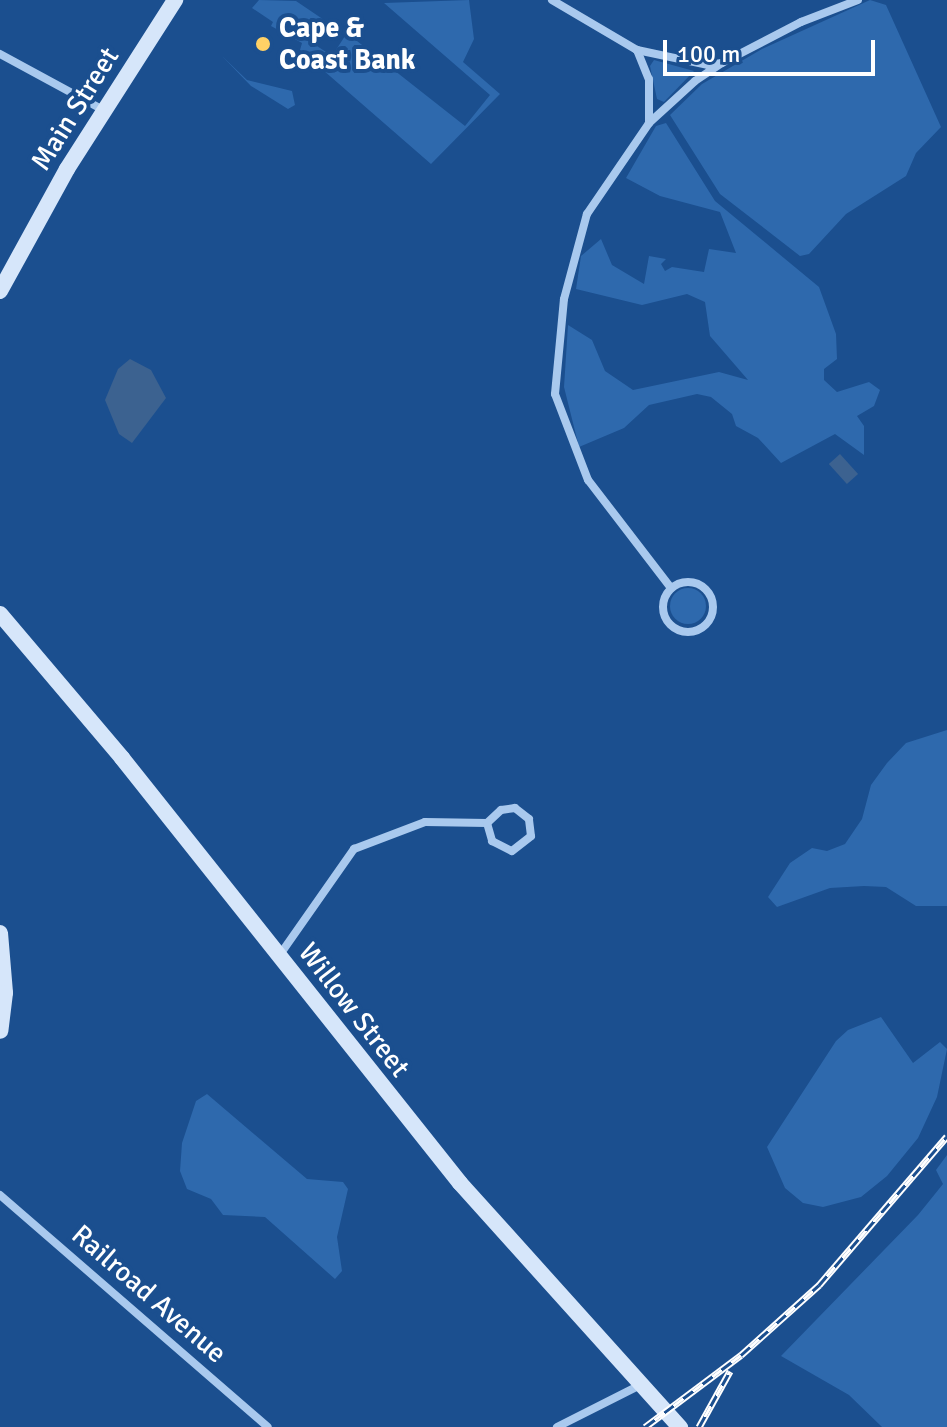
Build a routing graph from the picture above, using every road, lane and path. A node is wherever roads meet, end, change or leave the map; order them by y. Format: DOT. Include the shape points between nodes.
graph roads {
  1 [pos="175,0"];
  2 [pos="552,0"];
  3 [pos="858,0"];
  4 [pos="637,50"];
  5 [pos="0,54"];
  6 [pos="722,63"];
  7 [pos="103,110"];
  8 [pos="649,123"];
  9 [pos="0,291"];
  10 [pos="671,588"];
  11 [pos="0,614"];
  12 [pos="487,823"];
  13 [pos="0,933"];
  14 [pos="279,957"];
  15 [pos="0,1031"];
  16 [pos="0,1195"];
  17 [pos="640,1385"];
  18 [pos="268,1427"];
  19 [pos="557,1427"];
  20 [pos="680,1427"];
  1 -- 7 [label="main road, Main Street"];
  2 -- 4 [label="street"];
  3 -- 6 [label="street"];
  4 -- 6 [label="street"];
  4 -- 8 [label="street" via="649,79"];
  5 -- 7 [label="street"];
  6 -- 8 [label="street"];
  7 -- 9 [label="main road, Main Street"];
  8 -- 10 [label="street" via="587,214 564,299 555,394 588,480"];
  10 -- 10 [label="street" via="663,610 670,624 684,632 707,624 713,600 703,586 686,581"];
  11 -- 14 [label="main road, Willow Street" via="105,736"];
  12 -- 12 [label="street" via="492,841 503,848 520,848 531,836 529,819 515,808 501,810"];
  12 -- 14 [label="street" via="425,822 354,849"];
  13 -- 15 [label="main road" via="5,993"];
  14 -- 17 [label="main road, Willow Street" via="460,1183"];
  16 -- 18 [label="street, Railroad Avenue"];
  17 -- 19 [label="street"];
  17 -- 20 [label="main road, Willow Street"];
}
